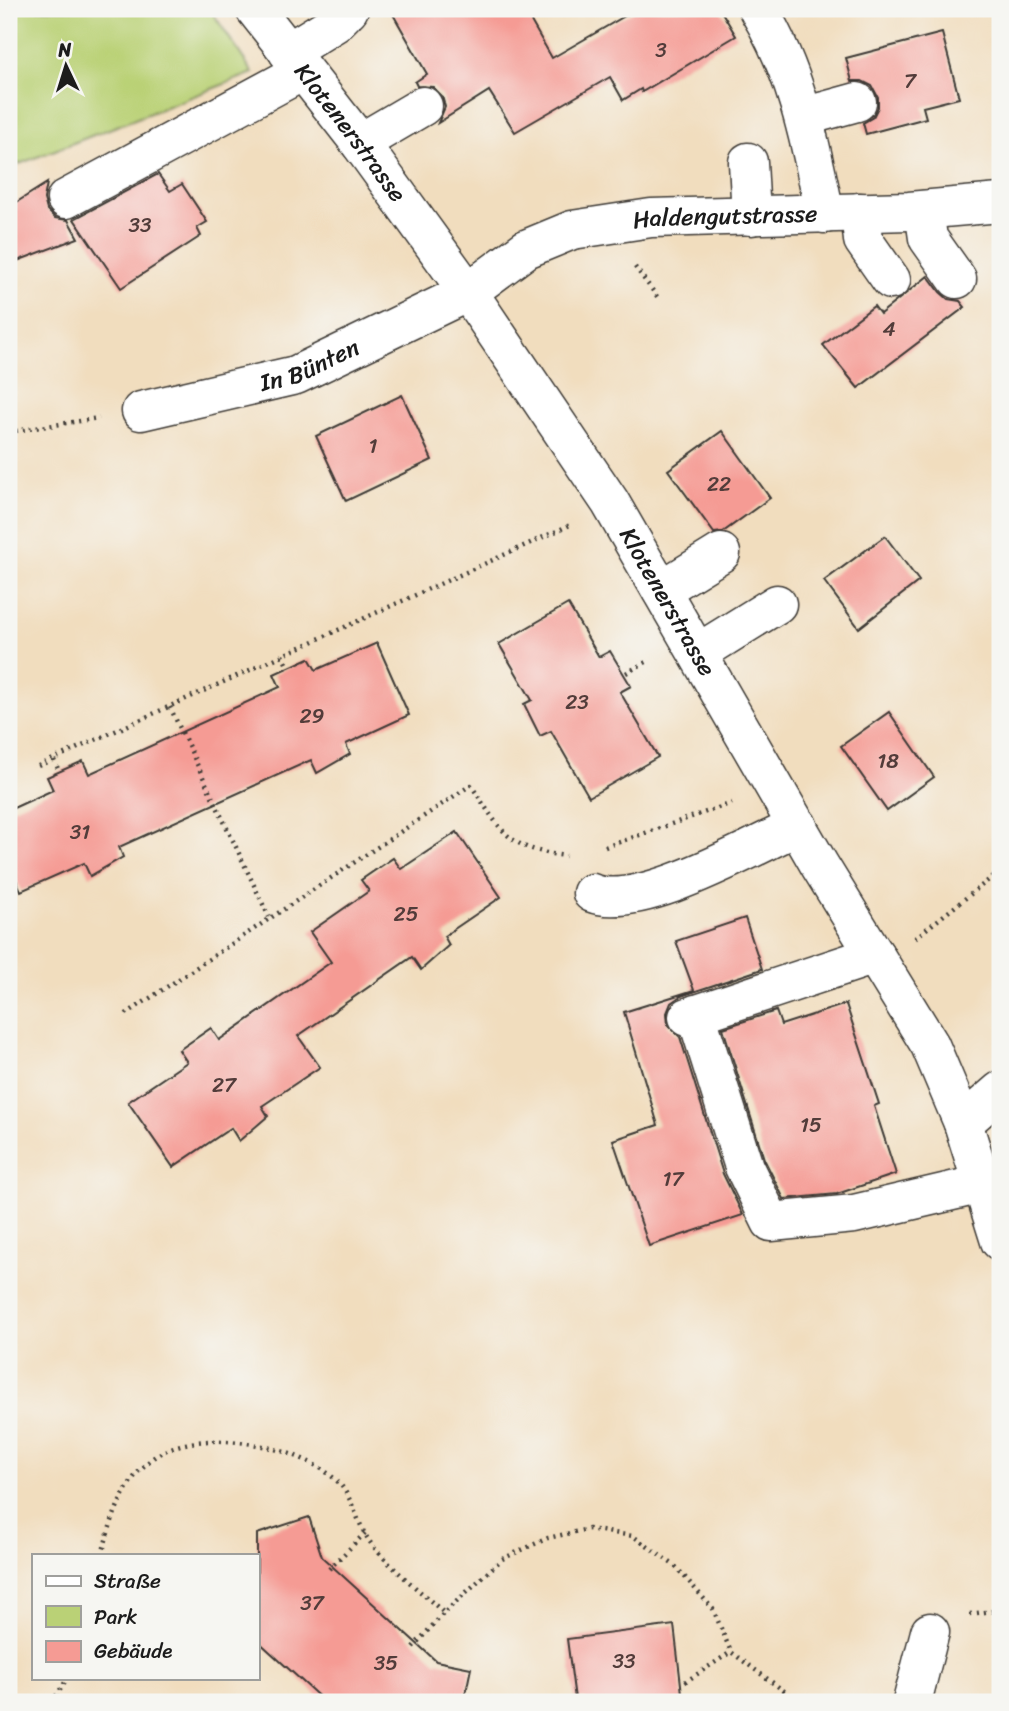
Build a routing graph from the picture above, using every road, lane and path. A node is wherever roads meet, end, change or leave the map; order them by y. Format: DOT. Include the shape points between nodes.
graph roads {
  1 [pos="255,9"];
  2 [pos="348,9"];
  3 [pos="758,9"];
  4 [pos="296,62"];
  5 [pos="857,102"];
  6 [pos="423,106"];
  7 [pos="806,116"];
  8 [pos="360,143"];
  9 [pos="748,162"];
  10 [pos="66,198"];
  11 [pos="1000,204"];
  12 [pos="925,210"];
  13 [pos="842,213"];
  14 [pos="751,216"];
  15 [pos="629,259"];
  16 [pos="957,279"];
  17 [pos="891,280"];
  18 [pos="468,292"];
  19 [pos="659,299"];
  20 [pos="141,411"];
  21 [pos="9,432"];
  22 [pos="610,502"];
  23 [pos="721,553"];
  24 [pos="661,590"];
  25 [pos="777,604"];
  26 [pos="698,653"];
  27 [pos="282,655"];
  28 [pos="288,667"];
  29 [pos="170,707"];
  30 [pos="54,760"];
  31 [pos="38,766"];
  32 [pos="59,772"];
  33 [pos="776,787"];
  34 [pos="798,826"];
  35 [pos="602,848"];
  36 [pos="577,857"];
  37 [pos="1000,871"];
  38 [pos="592,893"];
  39 [pos="270,917"];
  40 [pos="919,935"];
  41 [pos="875,956"];
  42 [pos="126,1014"];
  43 [pos="1000,1091"];
  44 [pos="963,1123"];
  45 [pos="982,1184"];
  46 [pos="1000,1241"];
  47 [pos="365,1533"];
  48 [pos="102,1554"];
  49 [pos="329,1569"];
  50 [pos="444,1613"];
  51 [pos="930,1632"];
  52 [pos="413,1647"];
  53 [pos="731,1651"];
  54 [pos="67,1680"];
  55 [pos="685,1682"];
  56 [pos="52,1702"];
  57 [pos="799,1702"];
  58 [pos="912,1702"];
  1 -- 4 [label="street, Klotenerstrasse"];
  2 -- 4 [label="street"];
  3 -- 7 [label="street" via="790,69"];
  4 -- 8 [label="street, Klotenerstrasse"];
  4 -- 10 [label="street"];
  5 -- 7 [label="street"];
  6 -- 8 [label="street"];
  7 -- 13 [label="street"];
  8 -- 18 [label="street, Klotenerstrasse"];
  9 -- 14 [label="street"];
  11 -- 12 [label="street, Haldengutstrasse"];
  12 -- 13 [label="street, Haldengutstrasse"];
  12 -- 16 [label="street" via="928,238"];
  13 -- 14 [label="street, Haldengutstrasse"];
  13 -- 17 [label="street"];
  14 -- 18 [label="street, Haldengutstrasse" via="651,218 572,230 526,249"];
  15 -- 19 [label="path"];
  18 -- 20 [label="street, In Bünten" via="296,375"];
  18 -- 22 [label="street, Klotenerstrasse"];
  20 -- 21 [label="path"];
  22 -- 24 [label="street, Klotenerstrasse"];
  22 -- 27 [label="path"];
  23 -- 24 [label="street"];
  24 -- 26 [label="street, Klotenerstrasse"];
  25 -- 26 [label="street"];
  26 -- 33 [label="street, Klotenerstrasse"];
  27 -- 28 [label="path"];
  27 -- 29 [label="path"];
  29 -- 30 [label="path"];
  29 -- 39 [label="path"];
  30 -- 31 [label="path"];
  30 -- 32 [label="path"];
  33 -- 34 [label="street, Klotenerstrasse"];
  33 -- 35 [label="path"];
  34 -- 38 [label="street" via="656,890 628,897 604,898"];
  34 -- 41 [label="street, Klotenerstrasse"];
  36 -- 39 [label="path" via="534,852 503,833 471,785"];
  37 -- 40 [label="path"];
  39 -- 42 [label="path"];
  41 -- 44 [label="street, Klotenerstrasse" via="930,1045"];
  41 -- 45 [label="street" via="692,1016 744,1167 771,1222 854,1214"];
  43 -- 44 [label="street"];
  44 -- 45 [label="street, Klotenerstrasse"];
  45 -- 46 [label="street, Klotenerstrasse"];
  47 -- 48 [label="path" via="339,1483 307,1459 251,1442 196,1441 154,1457 133,1480 111,1516"];
  47 -- 49 [label="path"];
  47 -- 50 [label="path"];
  50 -- 52 [label="path"];
  50 -- 53 [label="path" via="502,1559 548,1538 588,1529 633,1536 676,1566 713,1609"];
  51 -- 58 [label="street"];
  53 -- 55 [label="path"];
  53 -- 57 [label="path"];
  54 -- 56 [label="path"];
}
